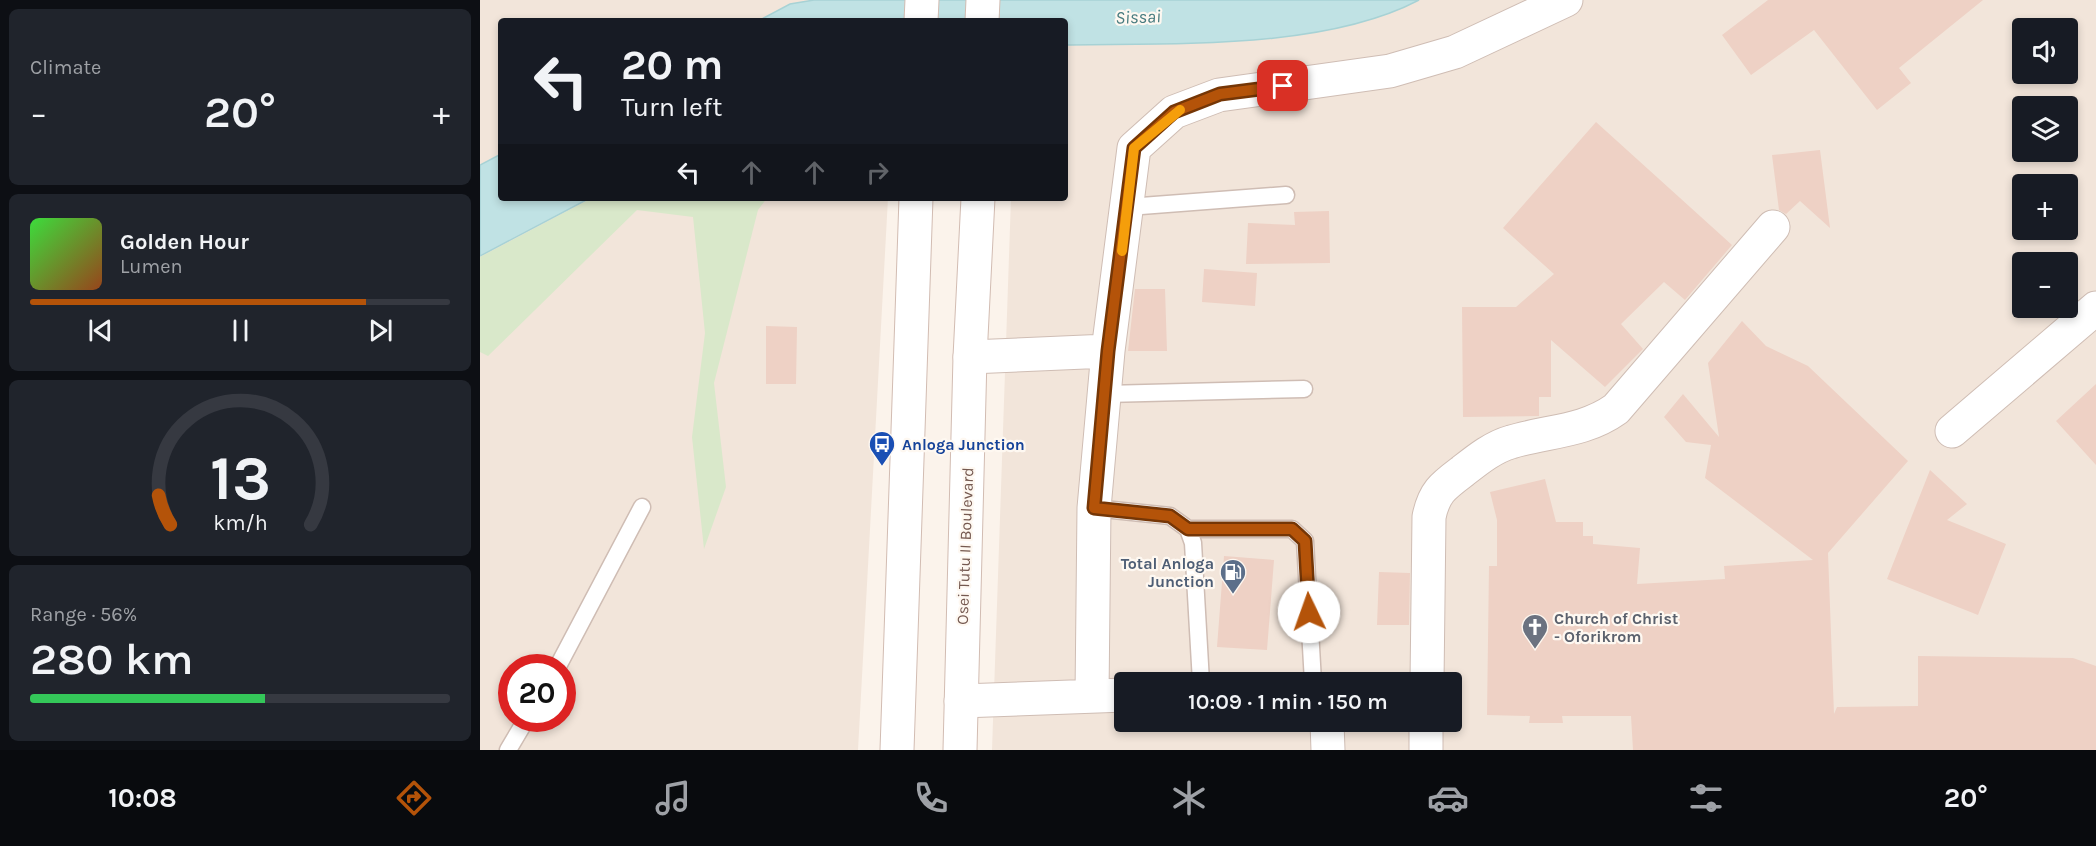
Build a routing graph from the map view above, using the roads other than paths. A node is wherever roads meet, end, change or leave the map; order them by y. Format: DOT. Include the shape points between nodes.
graph roads {
  1 [pos="922,0"];
  2 [pos="983,0"];
  3 [pos="1566,0"];
  4 [pos="921,18"];
  5 [pos="982,18"];
  6 [pos="1286,195"];
  7 [pos="916,201"];
  8 [pos="978,201"];
  9 [pos="1128,207"];
  10 [pos="1773,226"];
  11 [pos="2096,308"];
  12 [pos="1108,351"];
  13 [pos="970,357"];
  14 [pos="1304,389"];
  15 [pos="1106,394"];
  16 [pos="1952,432"];
  17 [pos="642,507"];
  18 [pos="1094,508"];
  19 [pos="1188,529"];
  20 [pos="564,654"];
  21 [pos="1200,672"];
  22 [pos="1312,672"];
  23 [pos="1427,672"];
  24 [pos="1114,695"];
  25 [pos="1092,696"];
  26 [pos="961,701"];
  27 [pos="519,732"];
  28 [pos="1327,732"];
  29 [pos="1426,732"];
  30 [pos="508,750"];
  31 [pos="897,750"];
  32 [pos="960,750"];
  33 [pos="1328,750"];
  34 [pos="1426,750"];
  1 -- 4 [label="street"];
  2 -- 5 [label="street"];
  3 -- 9 [label="street" via="1455,52 1390,71 1220,94 1174,112 1134,148"];
  6 -- 9 [label="lane"];
  7 -- 31 [label="street"];
  8 -- 13 [label="street, Osei Tutu II Boulevard"];
  9 -- 12 [label="street"];
  10 -- 23 [label="street" via="1616,410 1580,428 1509,442 1482,456 1433,497 1429,517"];
  11 -- 16 [label="street"];
  12 -- 13 [label="street"];
  12 -- 15 [label="street"];
  13 -- 26 [label="street, Osei Tutu II Boulevard"];
  14 -- 15 [label="lane"];
  15 -- 18 [label="street"];
  17 -- 20 [label="lane"];
  18 -- 19 [label="lane" via="1170,516"];
  18 -- 25 [label="street"];
  19 -- 21 [label="lane" via="1193,543"];
  19 -- 22 [label="lane" via="1292,529 1305,541"];
  24 -- 25 [label="street"];
  25 -- 26 [label="street"];
  26 -- 32 [label="street, Osei Tutu II Boulevard"];
  27 -- 30 [label="lane"];
  28 -- 33 [label="street"];
  29 -- 34 [label="street"];
}
